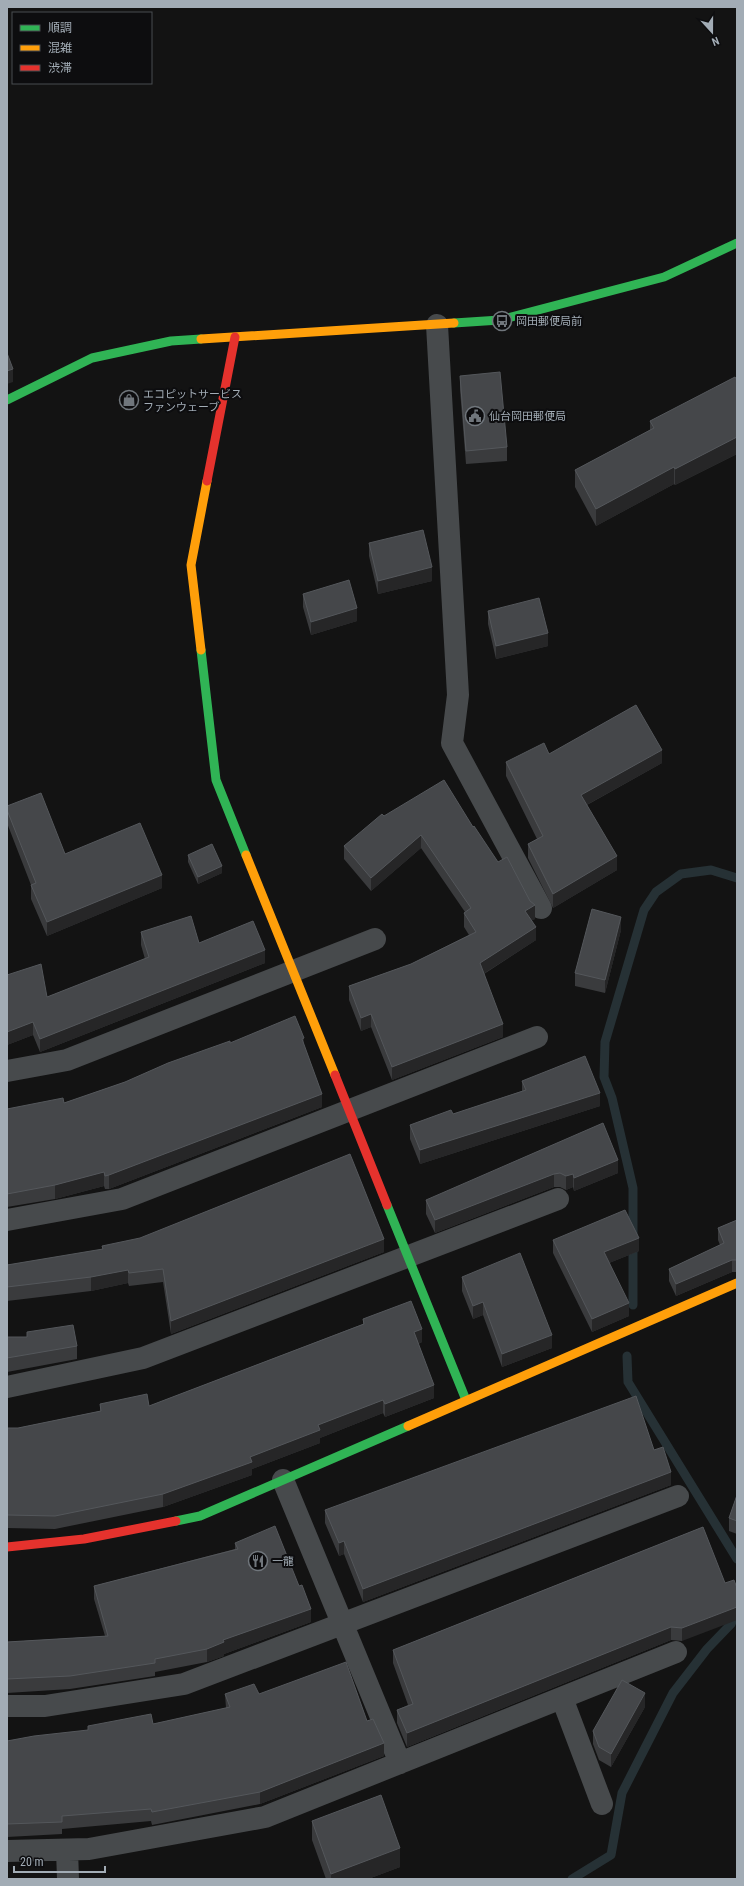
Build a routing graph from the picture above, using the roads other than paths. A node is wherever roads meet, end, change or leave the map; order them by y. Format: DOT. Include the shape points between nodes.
graph roads {
  1 [pos="737,243"];
  2 [pos="437,325"];
  3 [pos="235,337"];
  4 [pos="7,400"];
  5 [pos="541,908"];
  6 [pos="375,938"];
  7 [pos="293,972"];
  8 [pos="537,1037"];
  9 [pos="7,1071"];
  10 [pos="349,1110"];
  11 [pos="558,1199"];
  12 [pos="7,1220"];
  13 [pos="408,1256"];
  14 [pos="737,1283"];
  15 [pos="7,1387"];
  16 [pos="466,1400"];
  17 [pos="282,1480"];
  18 [pos="678,1496"];
  19 [pos="7,1547"];
  20 [pos="342,1624"];
  21 [pos="676,1652"];
  22 [pos="562,1698"];
  23 [pos="7,1706"];
  24 [pos="400,1762"];
  25 [pos="602,1804"];
  26 [pos="67,1850"];
  27 [pos="7,1851"];
  28 [pos="68,1879"];
  1 -- 2 [label="street" via="664,277 500,320"];
  2 -- 3 [label="street"];
  2 -- 5 [label="street" via="458,695 452,743"];
  3 -- 4 [label="street" via="171,341 92,358"];
  3 -- 7 [label="street" via="191,565 216,780"];
  6 -- 7 [label="street"];
  7 -- 9 [label="street" via="67,1060"];
  7 -- 10 [label="street"];
  8 -- 10 [label="street"];
  10 -- 12 [label="street" via="122,1199"];
  10 -- 13 [label="street"];
  11 -- 13 [label="street"];
  13 -- 15 [label="street" via="143,1358"];
  13 -- 16 [label="street"];
  14 -- 16 [label="street"];
  16 -- 17 [label="street"];
  17 -- 19 [label="street" via="200,1516 84,1539"];
  17 -- 20 [label="street"];
  18 -- 20 [label="street"];
  20 -- 23 [label="street" via="184,1684 45,1706"];
  20 -- 24 [label="street"];
  21 -- 22 [label="street"];
  22 -- 24 [label="street"];
  22 -- 25 [label="street"];
  24 -- 26 [label="street" via="265,1817 89,1850"];
  26 -- 27 [label="street"];
  26 -- 28 [label="street"];
}
